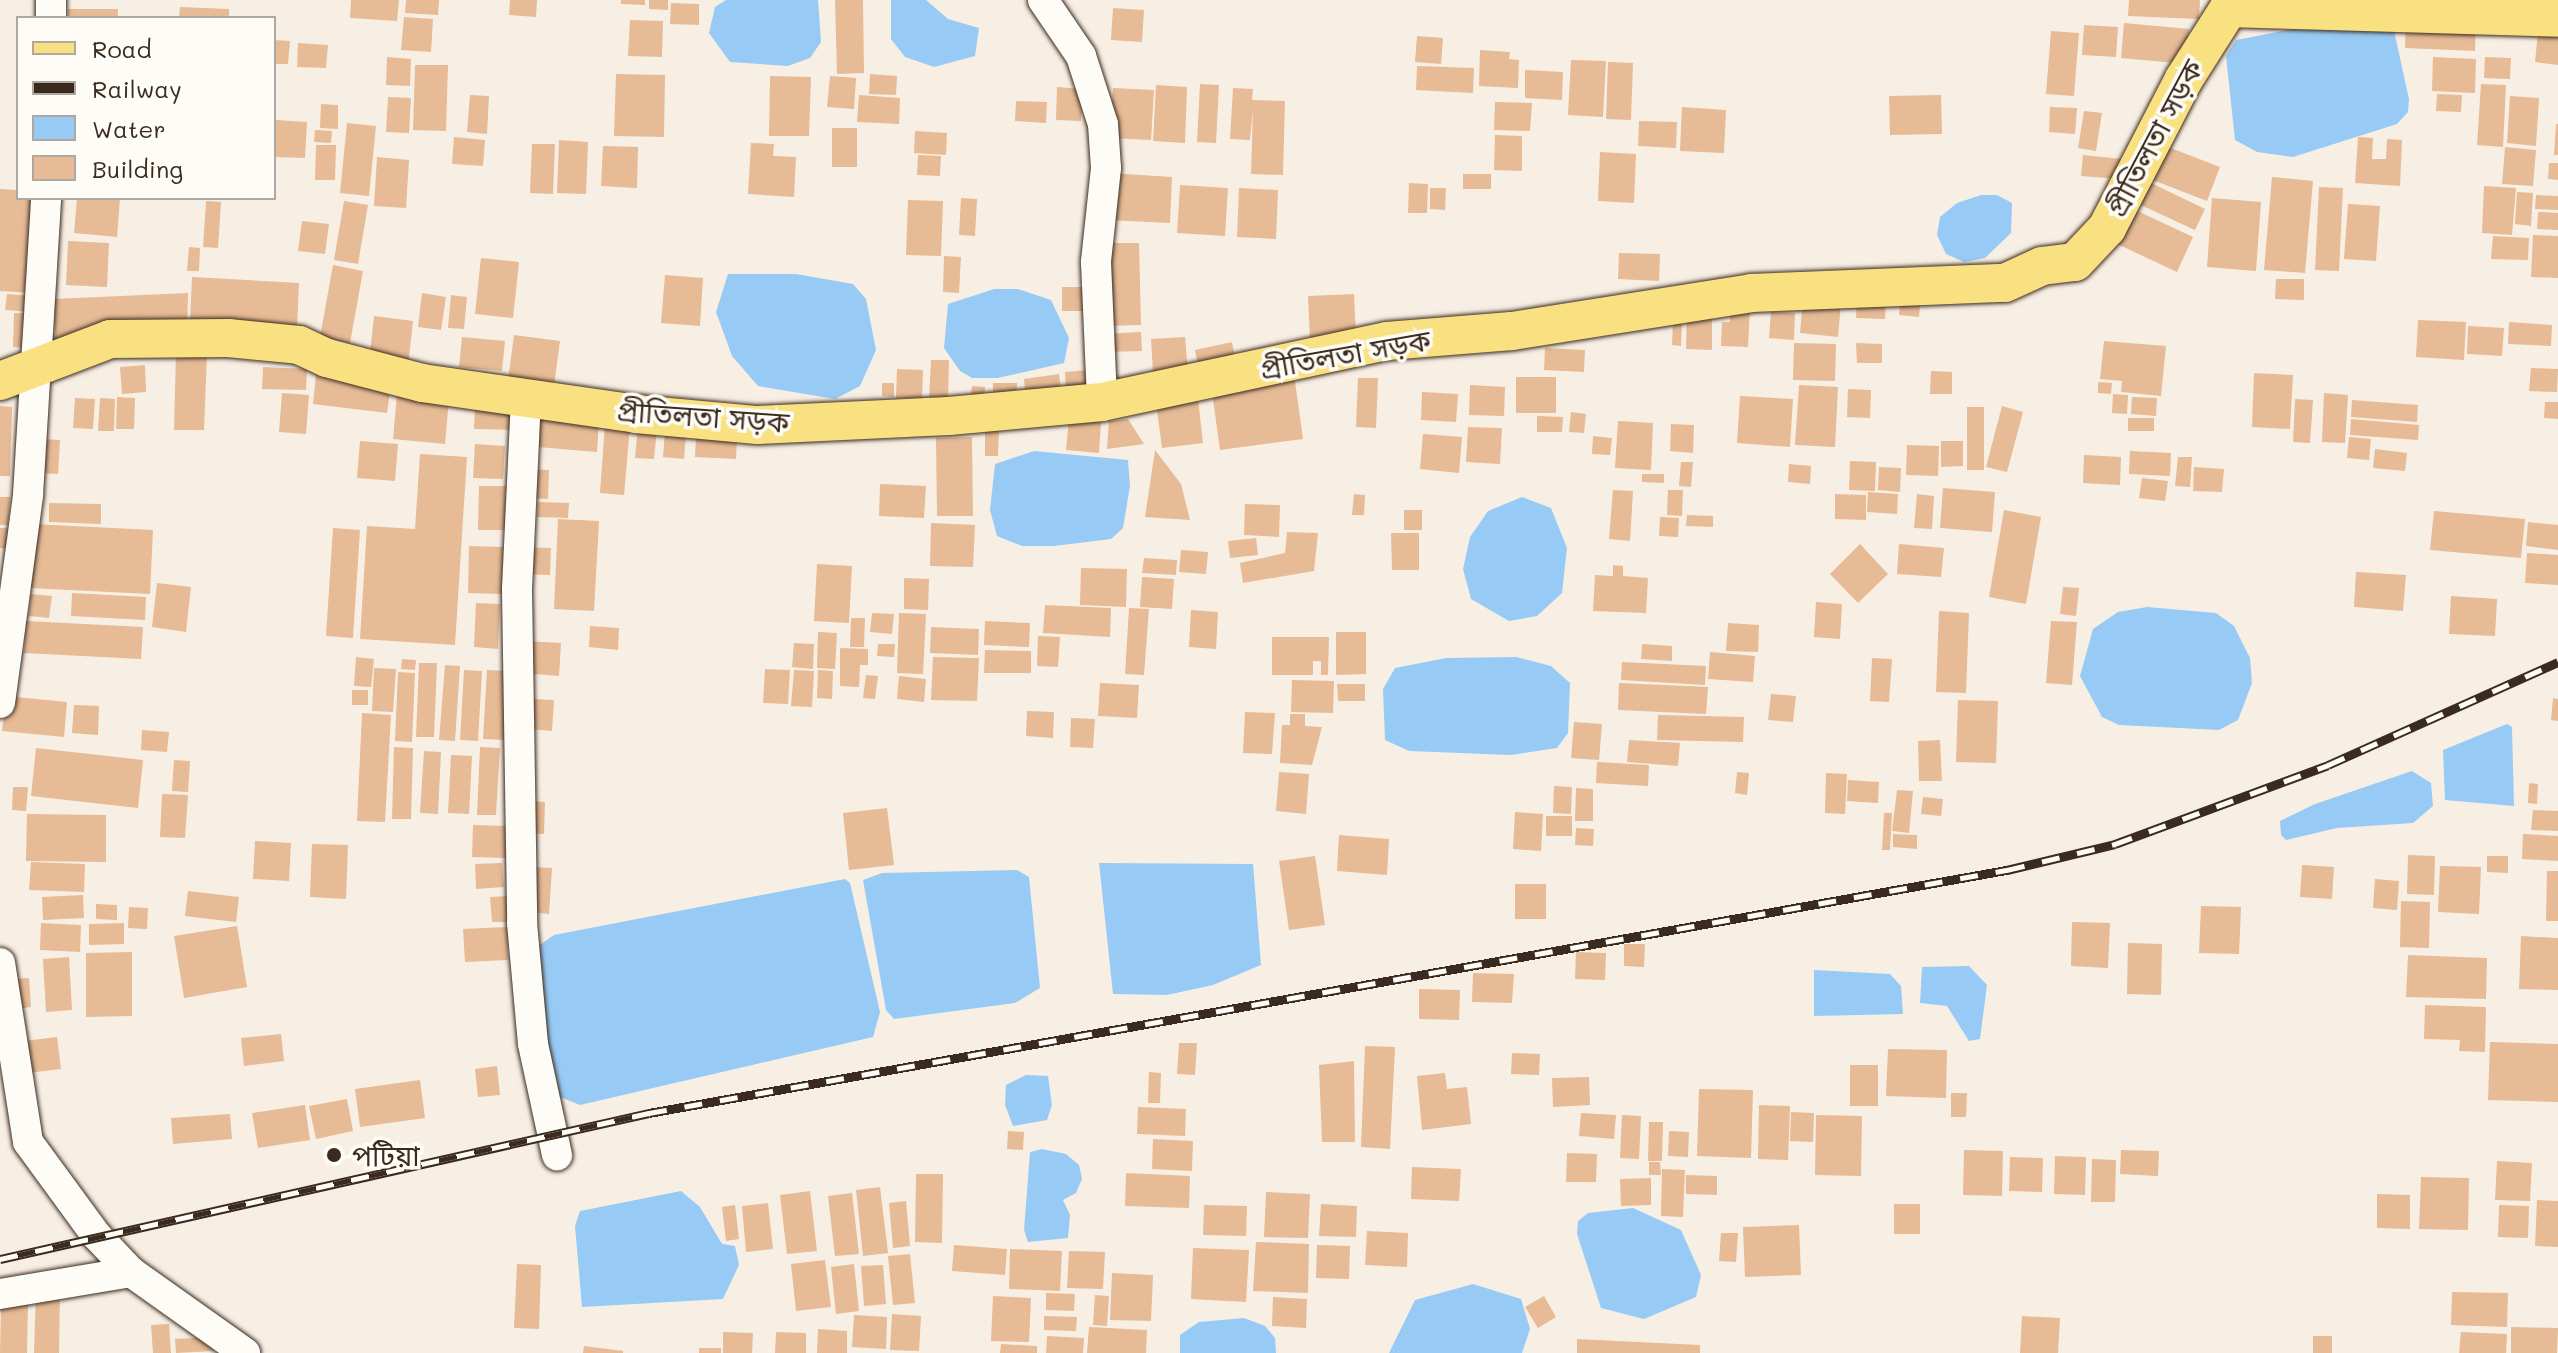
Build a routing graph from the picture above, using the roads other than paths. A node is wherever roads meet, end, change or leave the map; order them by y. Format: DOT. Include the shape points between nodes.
graph roads {
  1 [pos="1043,0"];
  2 [pos="2226,4"];
  3 [pos="2558,18"];
  4 [pos="46,200"];
  5 [pos="38,369"];
  6 [pos="0,381"];
  7 [pos="526,398"];
  8 [pos="1102,402"];
  9 [pos="0,703"];
  10 [pos="0,963"];
  11 [pos="557,1155"];
  12 [pos="131,1272"];
  13 [pos="0,1294"];
  14 [pos="245,1353"];
  1 -- 8 [label="street" via="1086,67 1103,124 1106,168 1096,262"];
  2 -- 3 [label="main road, প্রীতিলতা সড়ক"];
  2 -- 8 [label="main road, প্রীতিলতা সড়ক" via="2107,228 2075,262 2042,266 2005,283 1751,293 1512,331 1387,341"];
  4 -- 5 [label="street"];
  5 -- 6 [label="main road, প্রীতিলতা সড়ক"];
  5 -- 7 [label="main road, প্রীতিলতা সড়ক" via="110,339 240,339 299,345 327,358 422,383"];
  5 -- 9 [label="street"];
  7 -- 8 [label="main road, প্রীতিলতা সড়ক" via="758,425"];
  7 -- 11 [label="street" via="517,590 522,923 533,1044"];
  10 -- 12 [label="street" via="28,1142 96,1235"];
  12 -- 13 [label="street"];
  12 -- 14 [label="street"];
}
